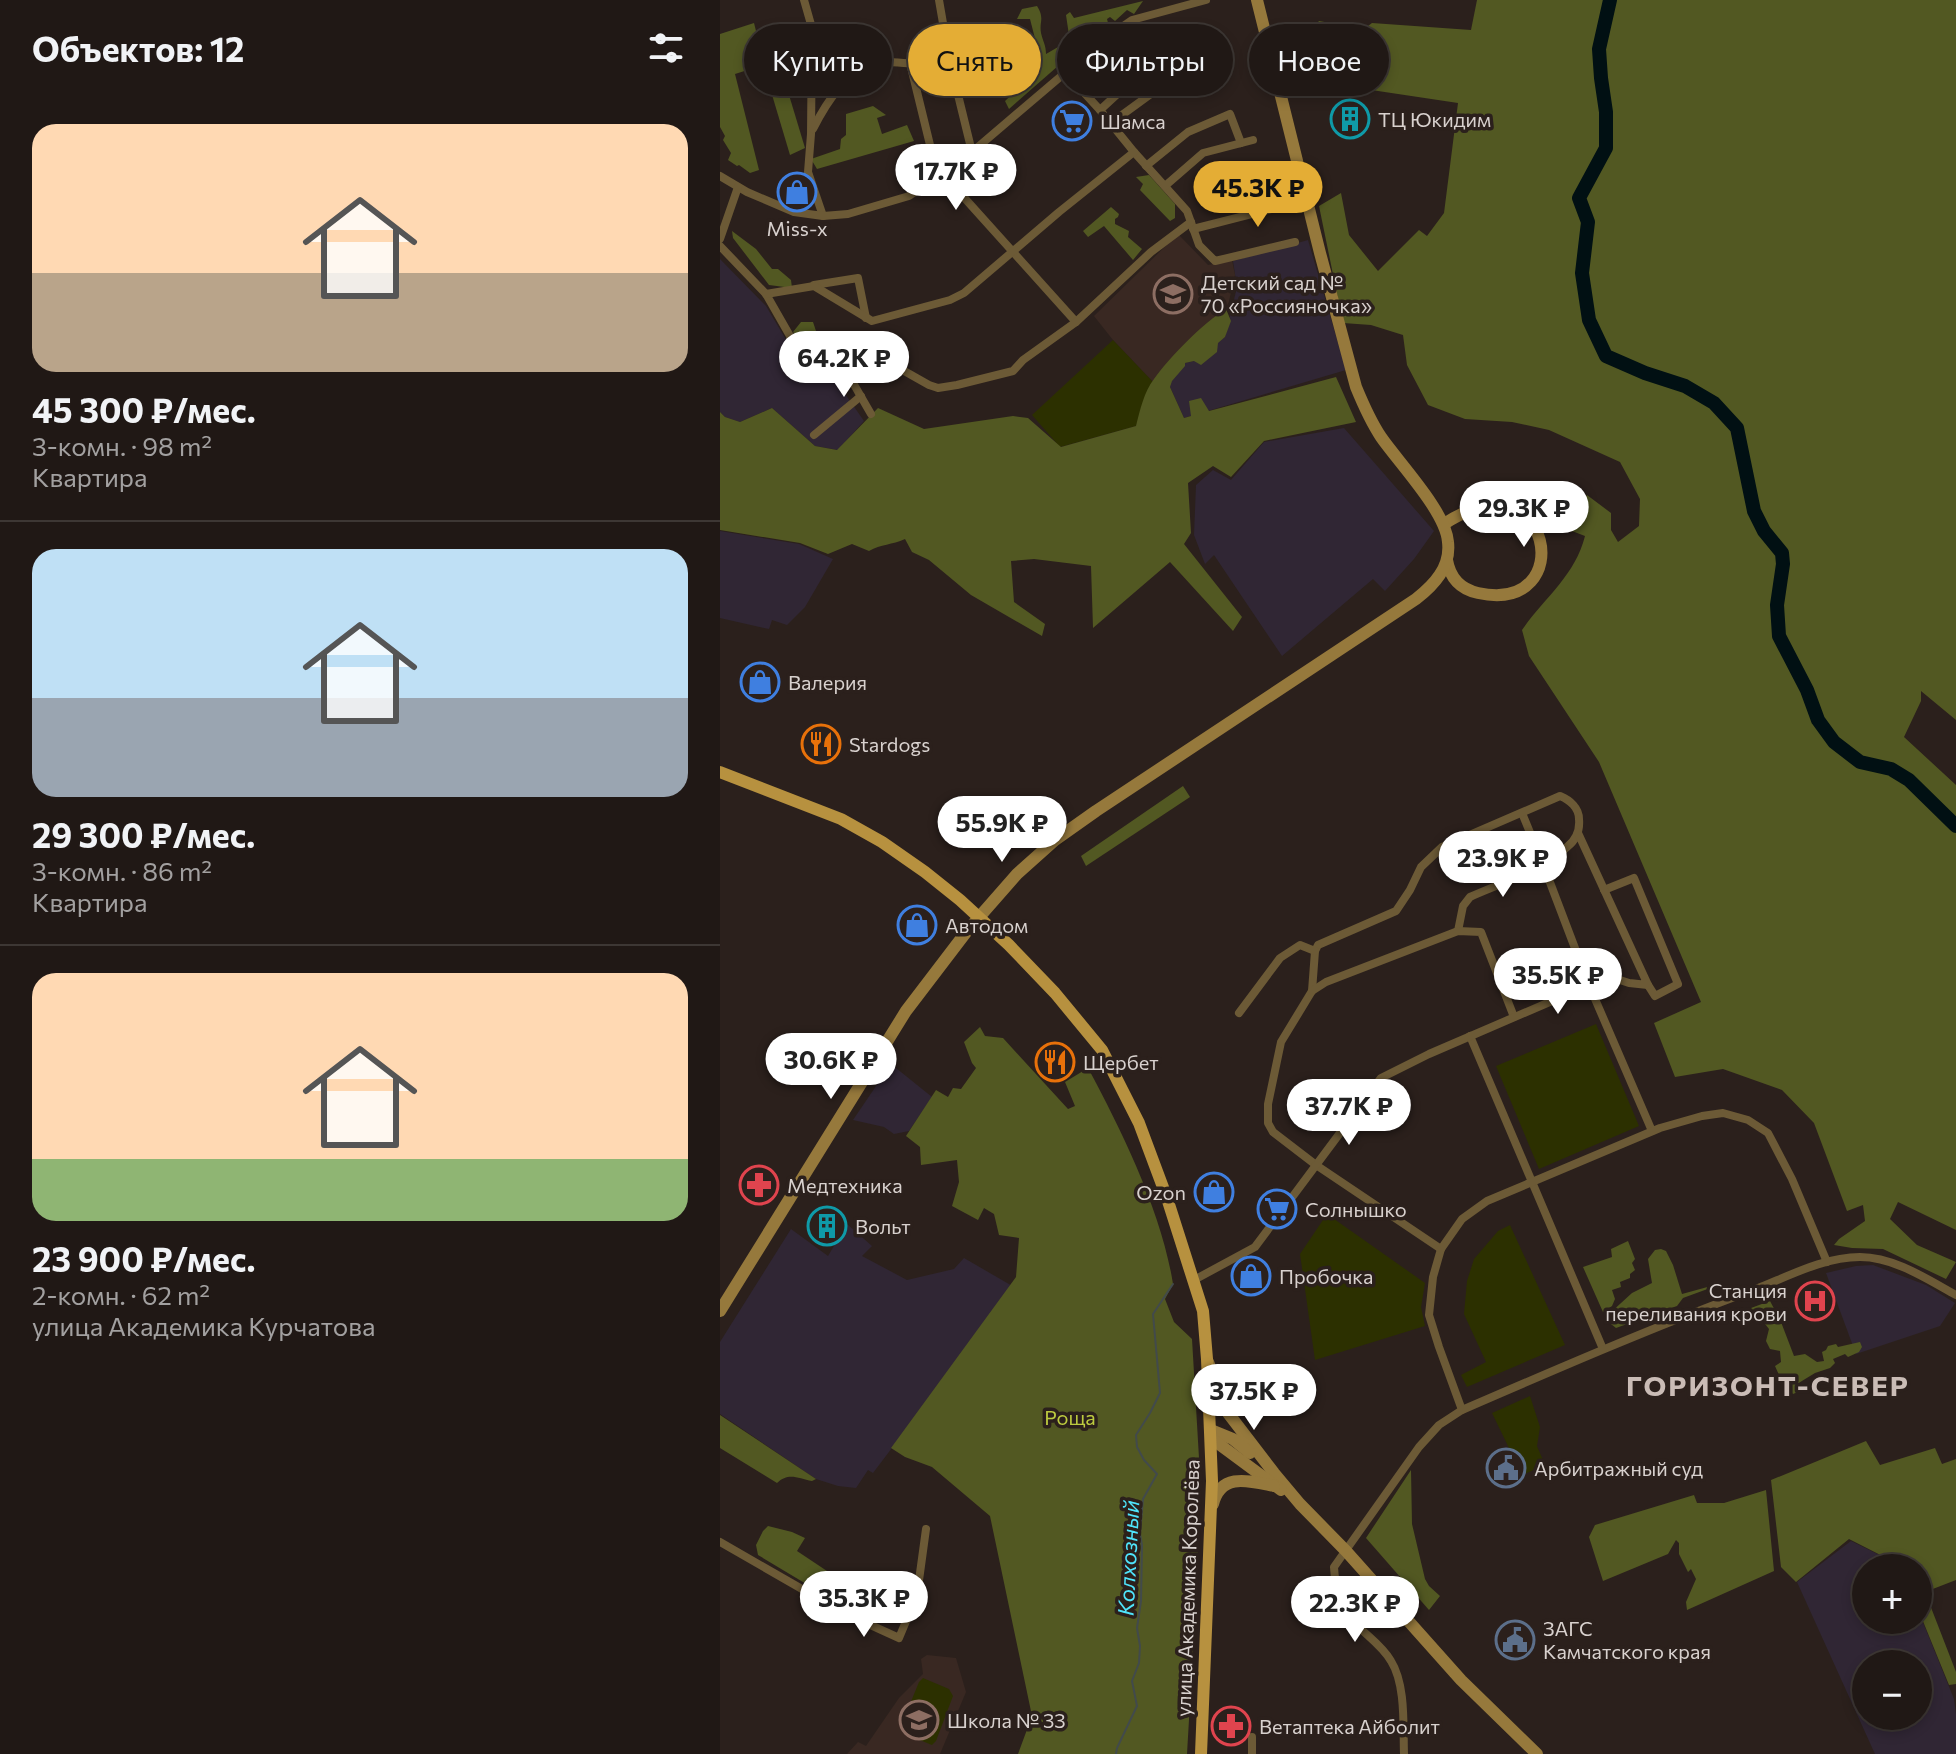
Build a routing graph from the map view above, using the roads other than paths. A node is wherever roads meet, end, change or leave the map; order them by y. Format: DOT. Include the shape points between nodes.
graph roads {
  1 [pos="804,0"];
  2 [pos="939,0"];
  3 [pos="1206,0"];
  4 [pos="1257,0"];
  5 [pos="811,24"];
  6 [pos="943,24"];
  7 [pos="1126,24"];
  8 [pos="908,63"];
  9 [pos="1057,81"];
  10 [pos="811,96"];
  11 [pos="918,96"];
  12 [pos="958,96"];
  13 [pos="1087,96"];
  14 [pos="1115,96"];
  15 [pos="1148,96"];
  16 [pos="1100,110"];
  17 [pos="1111,123"];
  18 [pos="811,134"];
  19 [pos="1253,140"];
  20 [pos="1241,143"];
  21 [pos="972,152"];
  22 [pos="1134,152"];
  23 [pos="1146,166"];
  24 [pos="942,173"];
  25 [pos="720,176"];
  26 [pos="1165,186"];
  27 [pos="738,187"];
  28 [pos="1282,196"];
  29 [pos="823,216"];
  30 [pos="1192,226"];
  31 [pos="720,239"];
  32 [pos="1295,242"];
  33 [pos="720,246"];
  34 [pos="1014,250"];
  35 [pos="814,286"];
  36 [pos="766,294"];
  37 [pos="866,318"];
  38 [pos="1076,322"];
  39 [pos="845,369"];
  40 [pos="861,396"];
  41 [pos="871,414"];
  42 [pos="814,435"];
  43 [pos="1444,524"];
  44 [pos="1447,559"];
  45 [pos="720,772"];
  46 [pos="1522,813"];
  47 [pos="1578,833"];
  48 [pos="1543,864"];
  49 [pos="1604,890"];
  50 [pos="978,916"];
  51 [pos="1458,931"];
  52 [pos="1315,951"];
  53 [pos="1589,985"];
  54 [pos="1648,985"];
  55 [pos="1312,991"];
  56 [pos="1239,1013"];
  57 [pos="1514,1017"];
  58 [pos="1470,1036"];
  59 [pos="1652,1131"];
  60 [pos="1316,1165"];
  61 [pos="1534,1182"];
  62 [pos="1441,1249"];
  63 [pos="1827,1262"];
  64 [pos="1194,1280"];
  65 [pos="725,1290"];
  66 [pos="1956,1295"];
  67 [pos="720,1311"];
  68 [pos="1603,1349"];
  69 [pos="1207,1359"];
  70 [pos="1462,1410"];
  71 [pos="1212,1435"];
  72 [pos="1274,1473"];
  73 [pos="1277,1487"];
  74 [pos="1300,1504"];
  75 [pos="1212,1508"];
  76 [pos="926,1529"];
  77 [pos="720,1542"];
  78 [pos="1346,1551"];
  79 [pos="1252,1737"];
  80 [pos="1201,1754"];
  81 [pos="1252,1754"];
  82 [pos="1404,1754"];
  83 [pos="1537,1754"];
  1 -- 5 [label="street"];
  2 -- 6 [label="street"];
  3 -- 7 [label="street"];
  4 -- 43 [label="main road" via="1356,387 1380,435"];
  8 -- 18 [label="street" via="880,62 856,73 837,89"];
  9 -- 21 [label="street"];
  10 -- 18 [label="street"];
  11 -- 24 [label="street"];
  12 -- 21 [label="street"];
  13 -- 16 [label="street"];
  14 -- 16 [label="street"];
  15 -- 17 [label="street"];
  16 -- 17 [label="street"];
  17 -- 22 [label="street"];
  18 -- 29 [label="street" via="808,172"];
  19 -- 20 [label="street"];
  20 -- 23 [label="street" via="1230,114 1188,132"];
  20 -- 26 [label="street" via="1203,153"];
  21 -- 24 [label="street"];
  22 -- 23 [label="street"];
  22 -- 34 [label="street"];
  23 -- 26 [label="street"];
  24 -- 29 [label="street" via="909,196"];
  24 -- 34 [label="street"];
  25 -- 27 [label="street"];
  26 -- 30 [label="street" via="1187,211"];
  27 -- 29 [label="street" via="794,212"];
  27 -- 31 [label="street"];
  28 -- 30 [label="street" via="1283,206"];
  30 -- 32 [label="street" via="1199,245 1215,261"];
  30 -- 38 [label="street" via="1151,252"];
  33 -- 36 [label="street"];
  34 -- 37 [label="street" via="950,300 872,321"];
  34 -- 38 [label="street"];
  35 -- 36 [label="street"];
  35 -- 37 [label="street"];
  35 -- 37 [label="street" via="858,278"];
  36 -- 39 [label="street" via="790,336 842,374"];
  38 -- 39 [label="street" via="1013,371 957,385 929,385 883,359"];
  39 -- 40 [label="street"];
  40 -- 41 [label="street"];
  40 -- 42 [label="street"];
  43 -- 44 [label="main road"];
  43 -- 44 [label="main road" via="1471,510 1502,508 1534,525 1542,550 1531,581 1499,595 1460,585"];
  44 -- 50 [label="main road" via="1439,576 1416,599 1055,840"];
  45 -- 50 [label="main road, улица Академика Королёва" via="817,809 882,842"];
  46 -- 47 [label="street" via="1560,796 1569,799 1580,815"];
  46 -- 48 [label="street"];
  46 -- 52 [label="street" via="1442,847 1421,867 1396,911 1318,945"];
  47 -- 48 [label="street" via="1569,847"];
  47 -- 49 [label="street"];
  48 -- 51 [label="street" via="1470,897"];
  48 -- 53 [label="street"];
  49 -- 54 [label="street"];
  49 -- 54 [label="street" via="1634,878 1678,984 1655,996"];
  50 -- 64 [label="main road, улица Академика Королёва" via="1055,993 1102,1050 1139,1123"];
  50 -- 65 [label="main road" via="906,1011 842,1118"];
  51 -- 55 [label="street"];
  51 -- 57 [label="street" via="1481,932"];
  52 -- 55 [label="street"];
  52 -- 56 [label="street" via="1300,945 1280,958"];
  53 -- 54 [label="street" via="1617,979"];
  53 -- 57 [label="street"];
  53 -- 59 [label="street"];
  55 -- 60 [label="street" via="1281,1042 1268,1123"];
  57 -- 58 [label="street"];
  58 -- 60 [label="street" via="1381,1078"];
  58 -- 61 [label="street"];
  59 -- 61 [label="street"];
  59 -- 63 [label="street" via="1723,1113 1768,1133"];
  60 -- 62 [label="street"];
  60 -- 64 [label="street" via="1255,1247"];
  61 -- 62 [label="street" via="1487,1201 1462,1219"];
  61 -- 68 [label="street"];
  62 -- 70 [label="street" via="1429,1315"];
  63 -- 66 [label="street" via="1859,1257 1884,1261"];
  63 -- 68 [label="street"];
  64 -- 69 [label="main road, улица Академика Королёва"];
  65 -- 67 [label="main road"];
  68 -- 70 [label="street"];
  69 -- 71 [label="main road, улица Академика Королёва"];
  69 -- 72 [label="main road" via="1228,1413"];
  70 -- 78 [label="street" via="1419,1447"];
  71 -- 72 [label="main road" via="1233,1439"];
  71 -- 73 [label="main road"];
  71 -- 75 [label="main road, улица Академика Королёва"];
  72 -- 74 [label="main road"];
  73 -- 74 [label="main road"];
  73 -- 75 [label="main road" via="1228,1483"];
  74 -- 78 [label="main road"];
  75 -- 80 [label="main road, улица Академика Королёва"];
  76 -- 77 [label="street" via="917,1595 899,1638 842,1612"];
  78 -- 82 [label="street" via="1334,1567 1335,1584 1348,1616 1379,1645 1399,1679"];
  78 -- 83 [label="main road" via="1461,1680"];
  79 -- 81 [label="street"];
}
